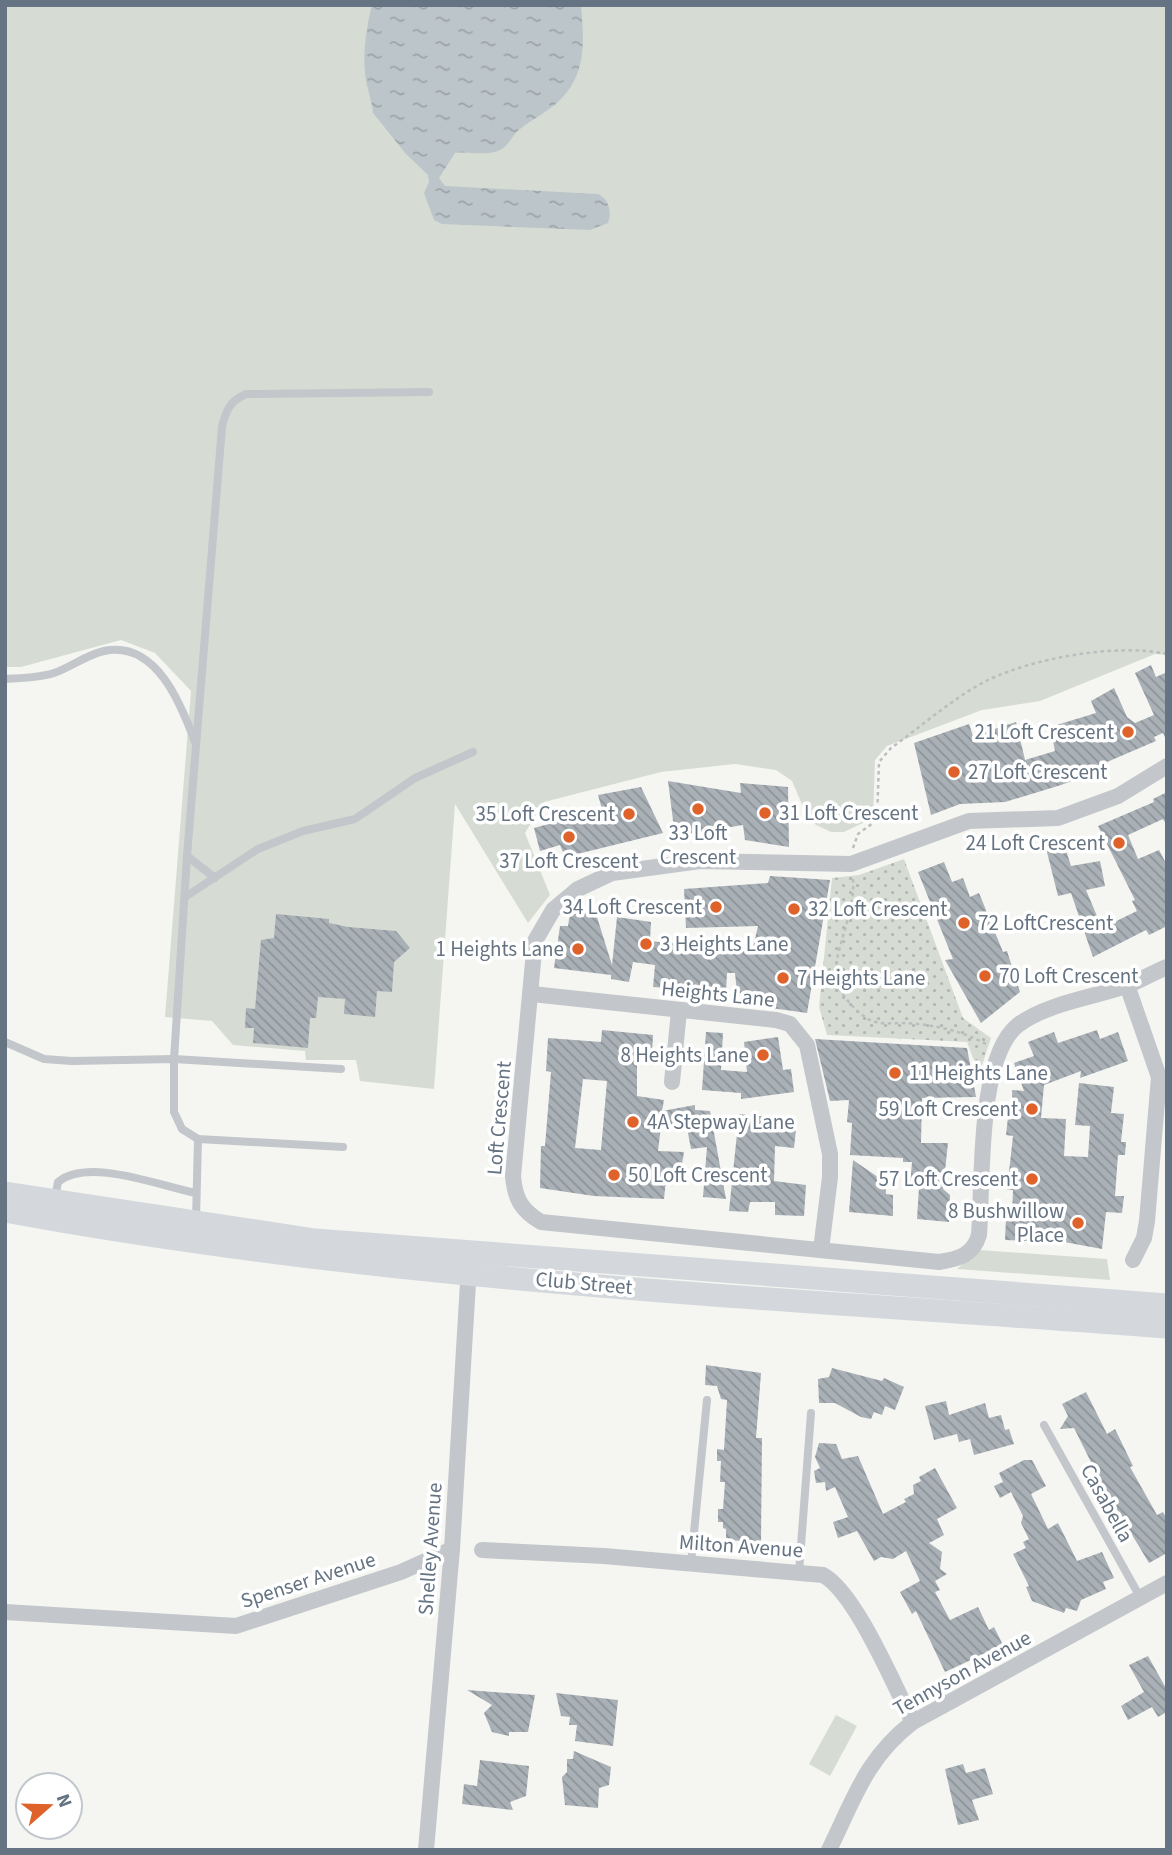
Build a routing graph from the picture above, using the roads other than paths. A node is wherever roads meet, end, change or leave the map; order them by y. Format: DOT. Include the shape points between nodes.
graph roads {
  1 [pos="429,392"];
  2 [pos="5,679"];
  3 [pos="196,745"];
  4 [pos="473,752"];
  5 [pos="1167,766"];
  6 [pos="187,856"];
  7 [pos="215,878"];
  8 [pos="185,897"];
  9 [pos="1167,967"];
  10 [pos="1127,985"];
  11 [pos="532,994"];
  12 [pos="679,1011"];
  13 [pos="5,1042"];
  14 [pos="174,1059"];
  15 [pos="341,1069"];
  16 [pos="672,1082"];
  17 [pos="198,1139"];
  18 [pos="343,1147"];
  19 [pos="5,1193"];
  20 [pos="196,1194"];
  21 [pos="55,1201"];
  22 [pos="5,1211"];
  23 [pos="195,1233"];
  24 [pos="821,1251"];
  25 [pos="1133,1260"];
  26 [pos="470,1262"];
  27 [pos="1167,1305"];
  28 [pos="1167,1327"];
  29 [pos="707,1400"];
  30 [pos="811,1413"];
  31 [pos="1044,1425"];
  32 [pos="452,1549"];
  33 [pos="482,1550"];
  34 [pos="691,1563"];
  35 [pos="799,1572"];
  36 [pos="1167,1583"];
  37 [pos="1140,1597"];
  38 [pos="5,1612"];
  39 [pos="913,1722"];
  40 [pos="426,1850"];
  41 [pos="829,1850"];
  1 -- 3 [label="lane" via="246,394 226,410"];
  2 -- 3 [label="lane" via="50,675 104,651 136,654 171,686"];
  3 -- 6 [label="lane"];
  4 -- 7 [label="lane" via="415,778 362,815 276,841"];
  5 -- 11 [label="street, Loft Crescent" via="1118,796 1058,818 969,821 851,864 700,862 612,873 579,889 553,910 535,941"];
  6 -- 7 [label="lane"];
  6 -- 8 [label="lane"];
  7 -- 8 [label="lane"];
  8 -- 14 [label="lane"];
  9 -- 10 [label="street, Loft Crescent"];
  10 -- 24 [label="street, Loft Crescent" via="1041,1013 1019,1025 1003,1042 990,1079 979,1235 968,1254 939,1262"];
  10 -- 25 [label="street" via="1159,1077 1147,1221"];
  11 -- 12 [label="street, Heights Lane"];
  11 -- 24 [label="street, Loft Crescent" via="513,1176 514,1195 524,1212 541,1222"];
  12 -- 16 [label="street"];
  12 -- 24 [label="street, Heights Lane" via="776,1020 790,1024 802,1035 830,1154"];
  13 -- 14 [label="lane" via="44,1059"];
  14 -- 15 [label="lane"];
  14 -- 17 [label="lane" via="174,1112 182,1129"];
  17 -- 18 [label="lane"];
  17 -- 20 [label="lane"];
  19 -- 21 [label="main road, Club Street"];
  20 -- 21 [label="lane" via="104,1172 75,1172 58,1182"];
  20 -- 23 [label="lane"];
  21 -- 23 [label="main road, Club Street"];
  22 -- 23 [label="main road, Club Street"];
  23 -- 26 [label="main road, Club Street"];
  26 -- 27 [label="main road, Club Street"];
  26 -- 28 [label="main road, Club Street"];
  26 -- 32 [label="street, Shelley Avenue"];
  29 -- 34 [label="lane"];
  30 -- 35 [label="lane"];
  31 -- 37 [label="lane, Casabella"];
  32 -- 38 [label="street, Spenser Avenue" via="401,1572 236,1626"];
  32 -- 40 [label="street, Shelley Avenue"];
  33 -- 34 [label="street, Milton Avenue"];
  34 -- 35 [label="street, Milton Avenue"];
  35 -- 39 [label="street, Milton Avenue" via="823,1575 845,1595"];
  36 -- 37 [label="street, Tennyson Avenue"];
  37 -- 39 [label="street, Tennyson Avenue"];
  39 -- 41 [label="street, Tennyson Avenue" via="878,1753"];
}
